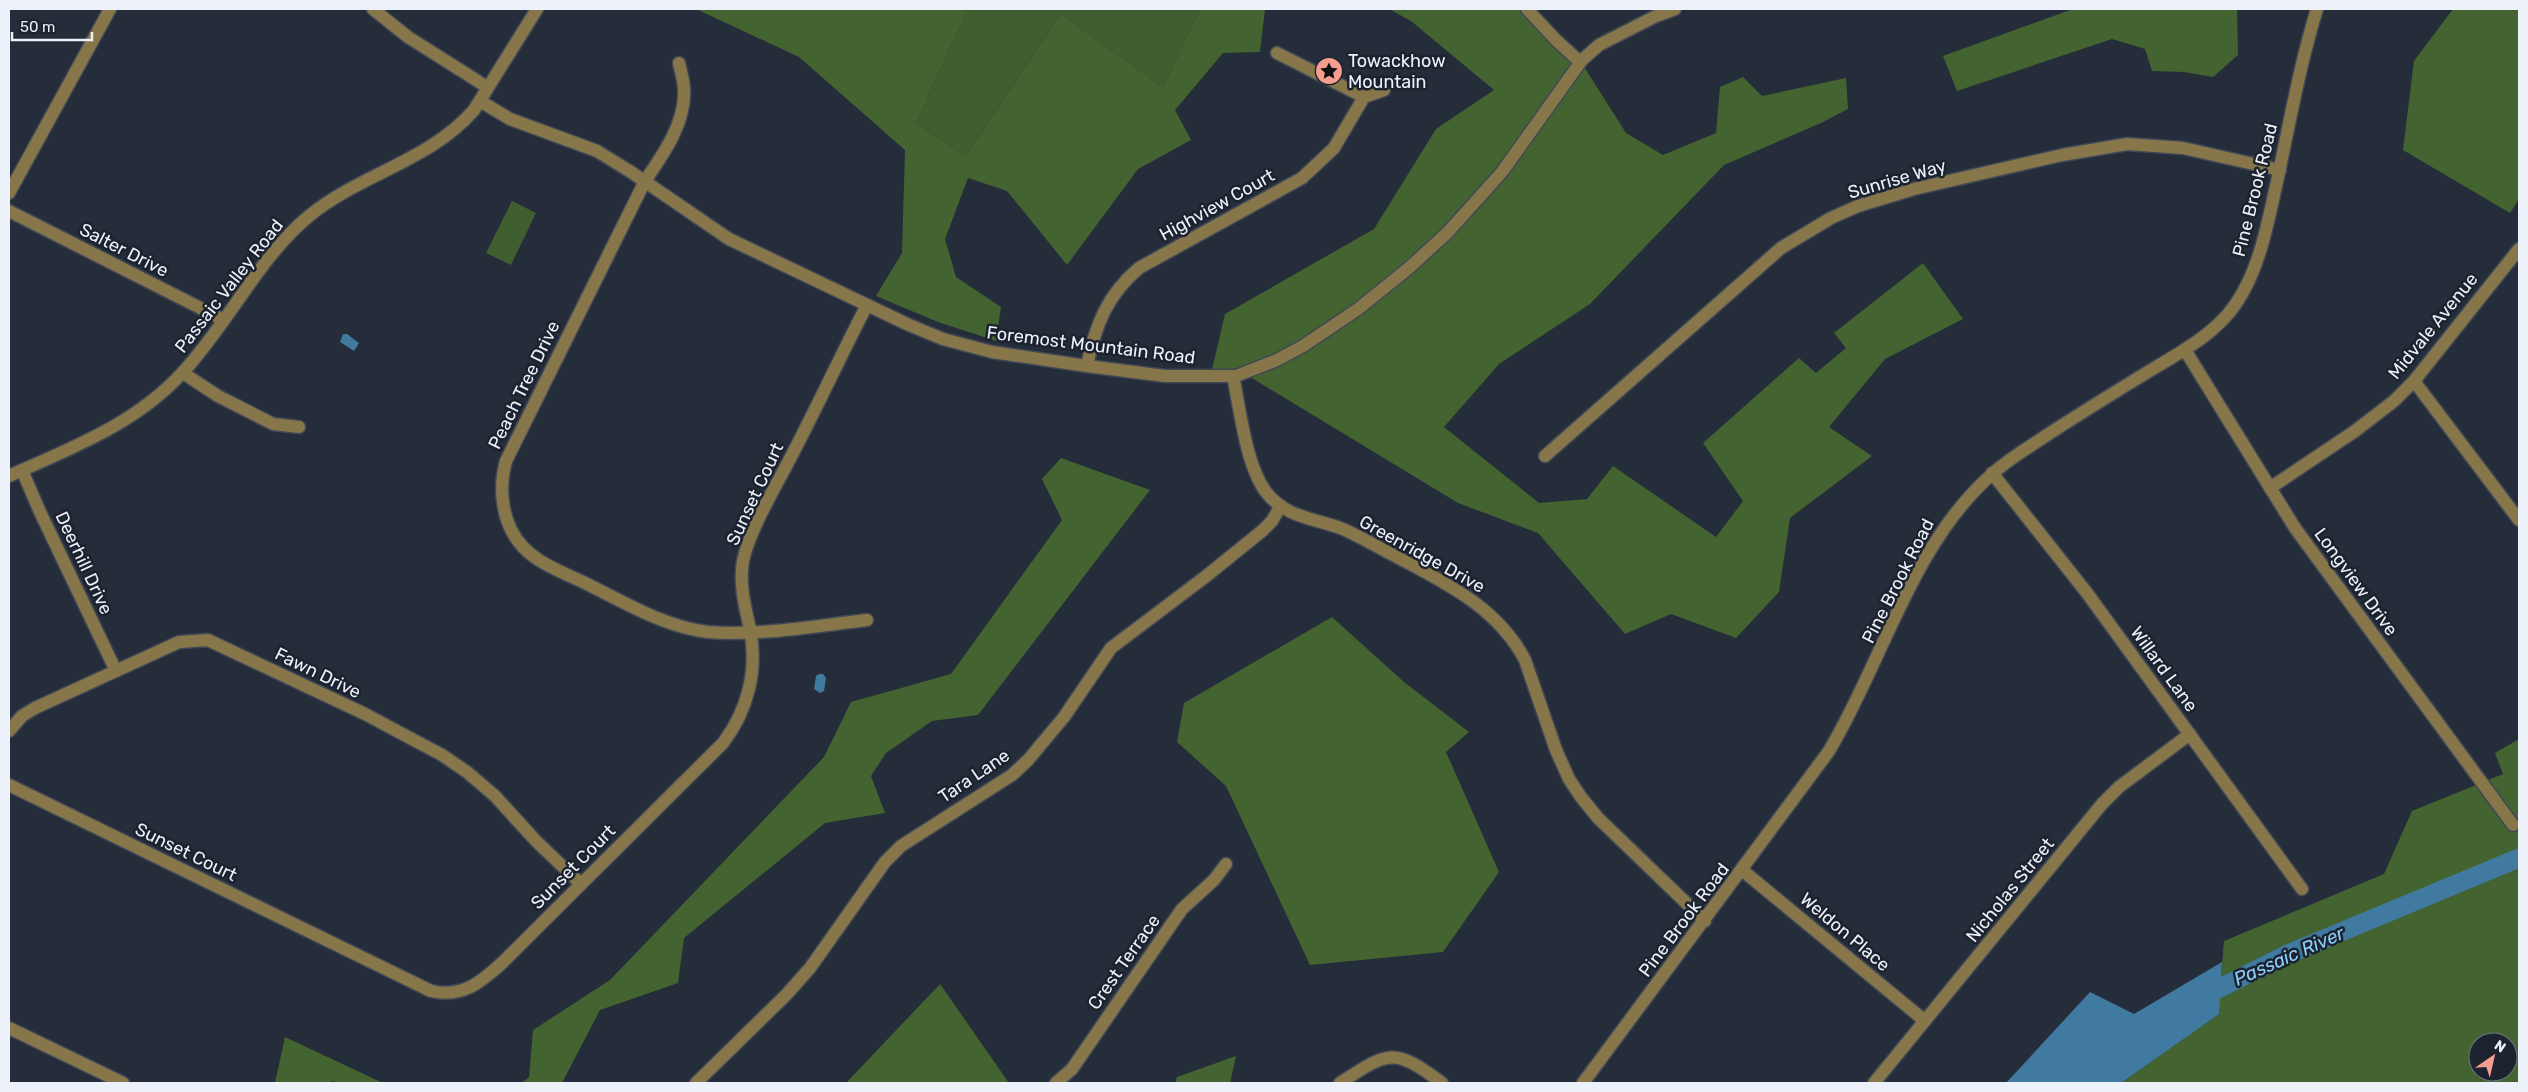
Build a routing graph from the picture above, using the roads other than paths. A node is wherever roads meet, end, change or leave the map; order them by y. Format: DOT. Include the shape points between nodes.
graph roads {
  1 [pos="110,9"];
  2 [pos="372,9"];
  3 [pos="537,9"];
  4 [pos="1527,9"];
  5 [pos="1675,9"];
  6 [pos="2317,9"];
  7 [pos="1277,53"];
  8 [pos="1580,62"];
  9 [pos="679,63"];
  10 [pos="488,87"];
  11 [pos="1384,90"];
  12 [pos="1364,96"];
  13 [pos="480,101"];
  14 [pos="2280,170"];
  15 [pos="645,182"];
  16 [pos="9,193"];
  17 [pos="9,211"];
  18 [pos="2519,249"];
  19 [pos="866,304"];
  20 [pos="224,320"];
  21 [pos="2185,350"];
  22 [pos="1087,366"];
  23 [pos="183,373"];
  24 [pos="1233,376"];
  25 [pos="2414,382"];
  26 [pos="300,427"];
  27 [pos="1545,456"];
  28 [pos="22,470"];
  29 [pos="1992,473"];
  30 [pos="9,476"];
  31 [pos="2270,488"];
  32 [pos="1280,507"];
  33 [pos="2519,520"];
  34 [pos="867,620"];
  35 [pos="750,632"];
  36 [pos="116,671"];
  37 [pos="9,731"];
  38 [pos="2190,734"];
  39 [pos="9,785"];
  40 [pos="2513,825"];
  41 [pos="1226,864"];
  42 [pos="1742,870"];
  43 [pos="581,884"];
  44 [pos="2302,889"];
  45 [pos="1705,921"];
  46 [pos="1925,1021"];
  47 [pos="9,1028"];
  48 [pos="123,1083"];
  49 [pos="696,1083"];
  50 [pos="1056,1083"];
  51 [pos="1340,1083"];
  52 [pos="1442,1083"];
  53 [pos="1583,1083"];
  54 [pos="1874,1083"];
  1 -- 16 [label="street"];
  2 -- 10 [label="street" via="408,37"];
  3 -- 10 [label="street, Passaic Valley Road"];
  4 -- 8 [label="street"];
  5 -- 8 [label="street, Foremost Mountain Road" via="1599,45"];
  6 -- 14 [label="street, Pine Brook Road"];
  7 -- 12 [label="street"];
  8 -- 24 [label="street, Foremost Mountain Road" via="1502,172 1448,232 1410,267 1358,309 1303,346 1277,360"];
  9 -- 15 [label="street, Peach Tree Drive" via="684,90 683,107 670,141"];
  10 -- 13 [label="street, Passaic Valley Road"];
  11 -- 12 [label="street"];
  12 -- 22 [label="street, Highview Court" via="1334,148 1302,178 1128,277 1109,300 1099,319"];
  13 -- 15 [label="street, Foremost Mountain Road" via="510,119 596,152"];
  13 -- 20 [label="street, Passaic Valley Road" via="462,124 440,142 328,202 310,215 279,246"];
  14 -- 21 [label="street, Pine Brook Road" via="2260,250 2244,291 2227,316"];
  14 -- 27 [label="street, Sunrise Way" via="2183,148 2126,144 1923,187 1858,206 1781,248"];
  15 -- 19 [label="street, Foremost Mountain Road" via="729,239"];
  15 -- 35 [label="street, Peach Tree Drive" via="506,461 502,483 505,512 522,546 544,563 660,620 706,631"];
  17 -- 20 [label="street, Salter Drive"];
  18 -- 25 [label="street, Midvale Avenue"];
  19 -- 22 [label="street, Foremost Mountain Road" via="908,325 970,347"];
  19 -- 35 [label="street, Sunset Court" via="768,501 743,560 742,580"];
  20 -- 23 [label="street, Passaic Valley Road"];
  21 -- 29 [label="street, Pine Brook Road" via="2079,414"];
  21 -- 31 [label="street, Longview Drive"];
  22 -- 24 [label="street, Foremost Mountain Road" via="1165,376"];
  23 -- 26 [label="street" via="218,396 274,424"];
  23 -- 28 [label="street, Passaic Valley Road" via="121,424"];
  24 -- 32 [label="street, Greenridge Drive" via="1252,466 1265,492"];
  25 -- 31 [label="street, Midvale Avenue" via="2355,431"];
  25 -- 33 [label="street"];
  28 -- 30 [label="street, Passaic Valley Road"];
  28 -- 36 [label="street, Deerhill Drive"];
  29 -- 38 [label="street, Willard Lane" via="2082,586"];
  29 -- 42 [label="street, Pine Brook Road" via="1938,536 1848,719 1829,751"];
  31 -- 40 [label="street, Longview Drive" via="2295,528"];
  32 -- 45 [label="street, Greenridge Drive" via="1300,518 1343,530 1447,584 1500,624 1525,660 1556,750 1580,797"];
  32 -- 49 [label="street, Tara Lane" via="1262,531 1111,648 1064,717 1012,775 901,846 885,862 810,968"];
  34 -- 35 [label="street, Peach Tree Drive"];
  35 -- 43 [label="street, Sunset Court" via="749,691 732,732"];
  36 -- 37 [label="street, Fawn Drive" via="35,708 17,720"];
  36 -- 43 [label="street, Fawn Drive" via="186,640 208,640 222,645 442,755 494,796"];
  38 -- 44 [label="street, Willard Lane"];
  38 -- 46 [label="street, Nicholas Street" via="2119,787 2102,804"];
  39 -- 43 [label="street, Sunset Court" via="396,976 438,992 467,990 480,983"];
  41 -- 50 [label="street, Crest Terrace" via="1214,880 1182,909 1072,1069"];
  42 -- 45 [label="street, Pine Brook Road"];
  42 -- 46 [label="street, Weldon Place"];
  45 -- 53 [label="street, Pine Brook Road"];
  46 -- 54 [label="street, Nicholas Street"];
  47 -- 48 [label="street"];
  51 -- 52 [label="street" via="1372,1062 1394,1058 1415,1063"];
}
